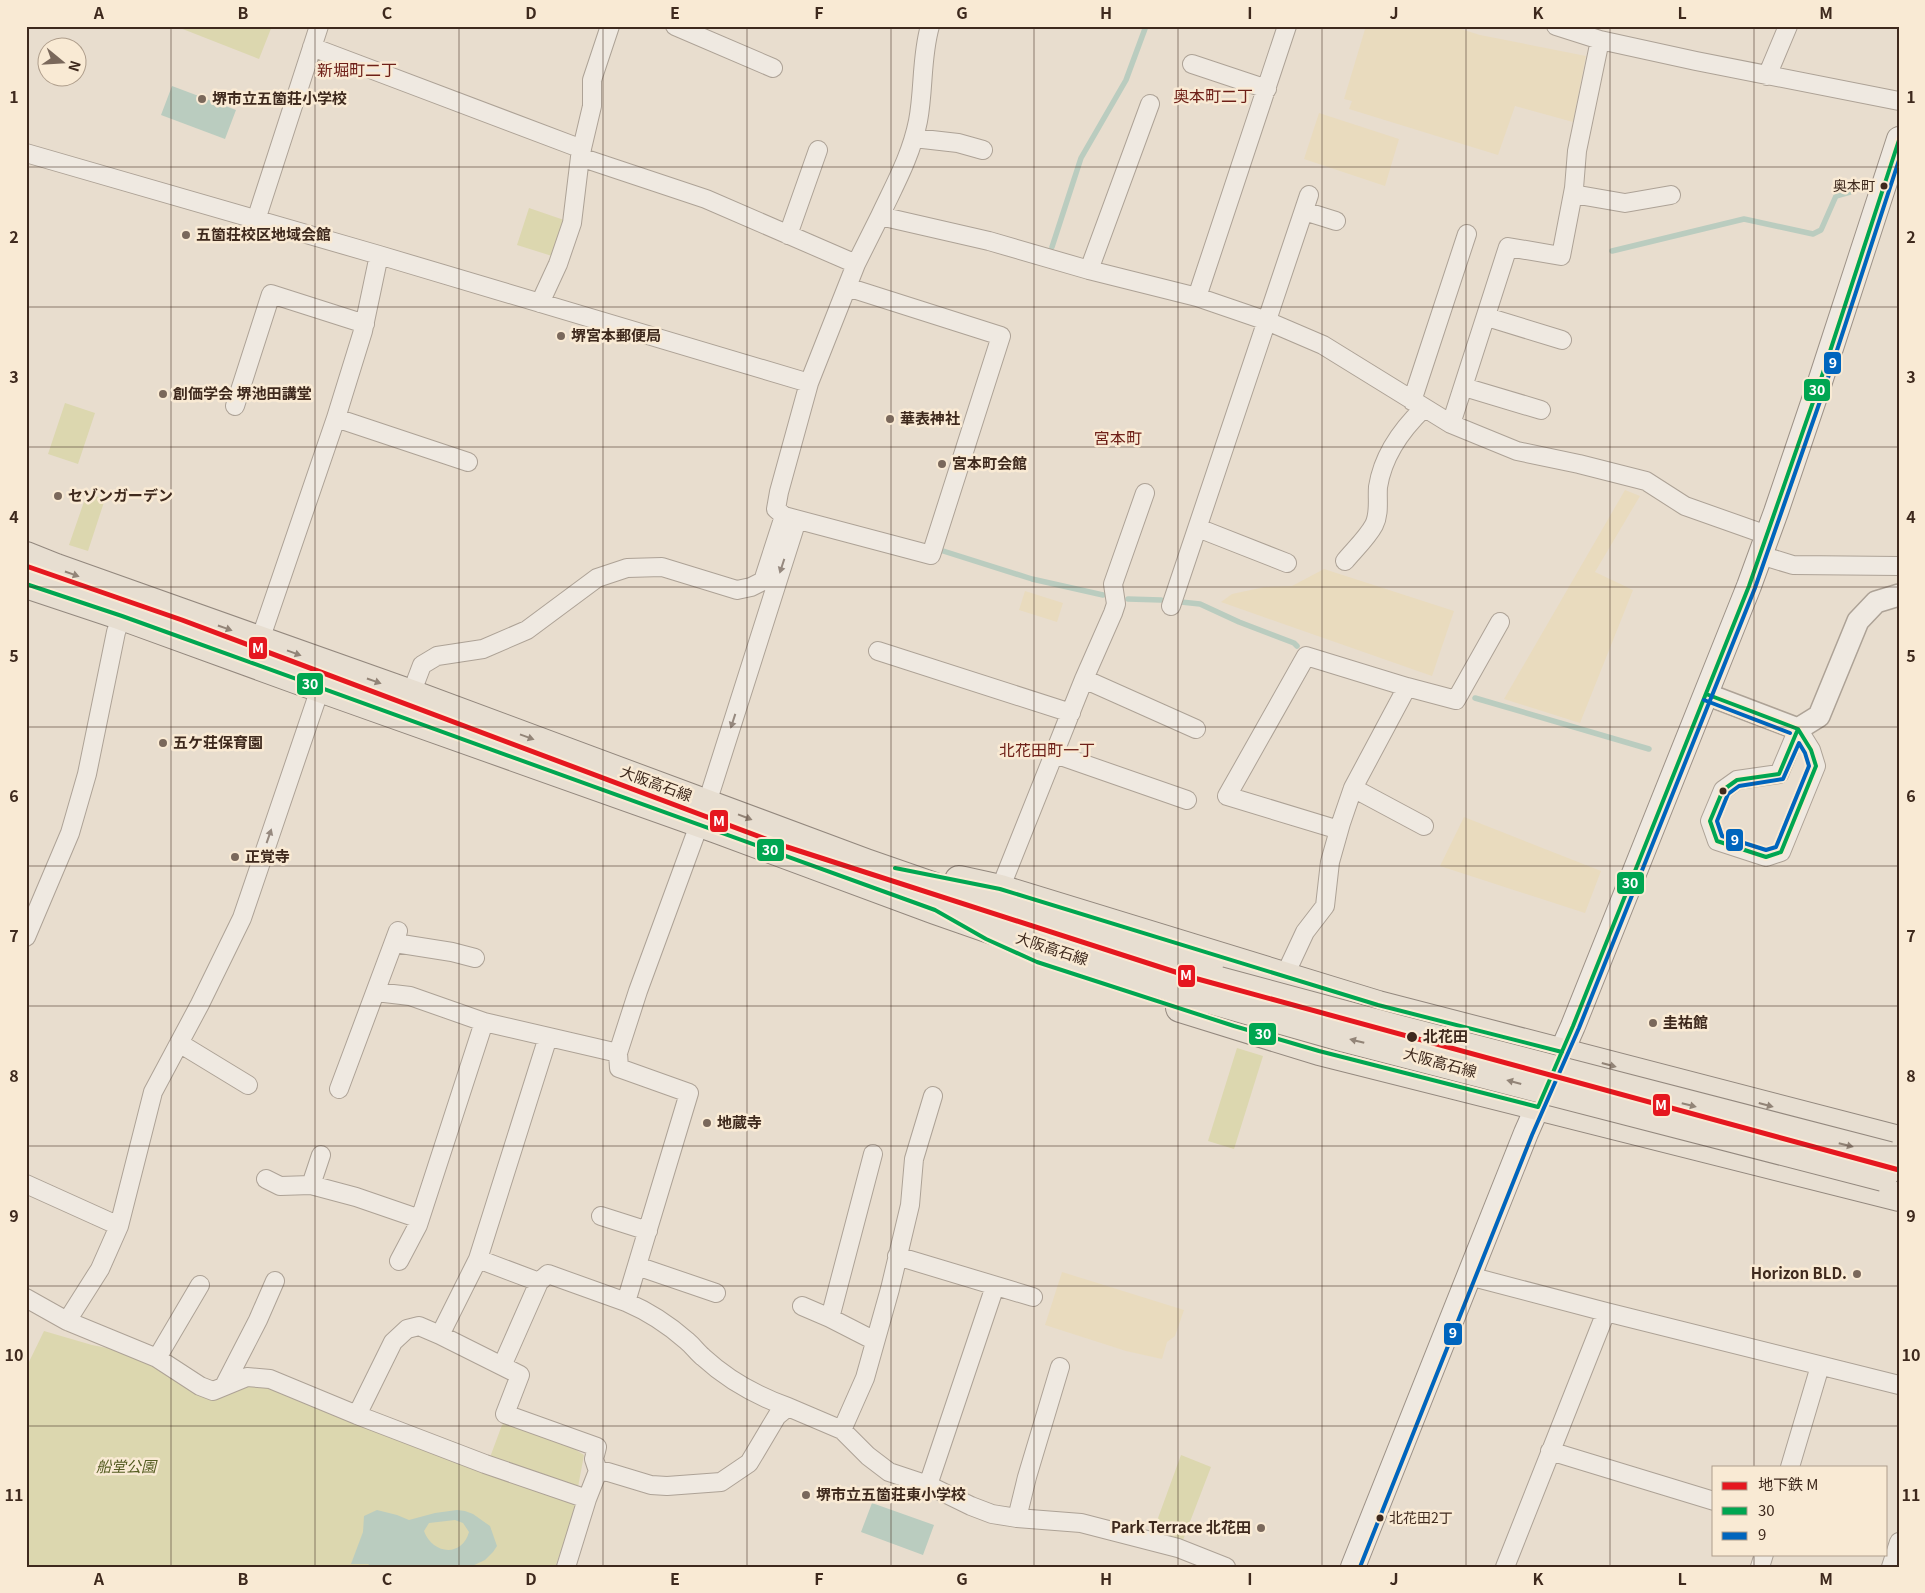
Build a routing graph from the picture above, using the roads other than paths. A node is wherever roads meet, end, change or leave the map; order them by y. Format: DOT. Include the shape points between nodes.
graph roads {
  1 [pos="319,26"];
  2 [pos="610,26"];
  3 [pos="675,26"];
  4 [pos="930,26"];
  5 [pos="1287,26"];
  6 [pos="1556,26"];
  7 [pos="1788,26"];
  8 [pos="1600,40"];
  9 [pos="312,47"];
  10 [pos="1192,64"];
  11 [pos="773,68"];
  12 [pos="1767,76"];
  13 [pos="1267,89"];
  14 [pos="1899,101"];
  15 [pos="1150,104"];
  16 [pos="914,138"];
  17 [pos="1899,139"];
  18 [pos="818,150"];
  19 [pos="983,150"];
  20 [pos="26,153"];
  21 [pos="581,153"];
  22 [pos="1573,194"];
  23 [pos="1671,195"];
  24 [pos="880,216"];
  25 [pos="256,220"];
  26 [pos="1336,221"];
  27 [pos="788,234"];
  28 [pos="1467,234"];
  29 [pos="380,255"];
  30 [pos="856,264"];
  31 [pos="1090,270"];
  32 [pos="847,286"];
  33 [pos="1197,297"];
  34 [pos="540,302"];
  35 [pos="1487,317"];
  36 [pos="1267,321"];
  37 [pos="365,324"];
  38 [pos="1562,340"];
  39 [pos="809,383"];
  40 [pos="1464,387"];
  41 [pos="1418,404"];
  42 [pos="235,406"];
  43 [pos="1541,410"];
  44 [pos="336,418"];
  45 [pos="1451,424"];
  46 [pos="468,462"];
  47 [pos="1145,493"];
  48 [pos="790,518"];
  49 [pos="1198,528"];
  50 [pos="1764,545"];
  51 [pos="26,556"];
  52 [pos="1345,561"];
  53 [pos="1287,563"];
  54 [pos="1899,566"];
  55 [pos="26,584"];
  56 [pos="1899,595"];
  57 [pos="1171,606"];
  58 [pos="122,616"];
  59 [pos="1500,622"];
  60 [pos="260,640"];
  61 [pos="878,651"];
  62 [pos="324,677"];
  63 [pos="1084,679"];
  64 [pos="1407,687"];
  65 [pos="411,694"];
  66 [pos="1706,694"];
  67 [pos="1071,712"];
  68 [pos="1196,729"];
  69 [pos="1798,729"];
  70 [pos="1054,754"];
  71 [pos="1353,788"];
  72 [pos="1187,800"];
  73 [pos="703,813"];
  74 [pos="1424,826"];
  75 [pos="1339,830"];
  76 [pos="866,862"];
  77 [pos="1000,888"];
  78 [pos="935,910"];
  79 [pos="26,937"];
  80 [pos="475,958"];
  81 [pos="1284,977"];
  82 [pos="1215,991"];
  83 [pos="376,992"];
  84 [pos="484,1022"];
  85 [pos="548,1037"];
  86 [pos="179,1043"];
  87 [pos="1562,1052"];
  88 [pos="618,1053"];
  89 [pos="248,1085"];
  90 [pos="339,1089"];
  91 [pos="933,1096"];
  92 [pos="1538,1107"];
  93 [pos="873,1154"];
  94 [pos="321,1155"];
  95 [pos="1894,1168"];
  96 [pos="266,1179"];
  97 [pos="26,1184"];
  98 [pos="311,1185"];
  99 [pos="602,1216"];
  100 [pos="420,1219"];
  101 [pos="119,1226"];
  102 [pos="648,1231"];
  103 [pos="897,1256"];
  104 [pos="478,1259"];
  105 [pos="399,1261"];
  106 [pos="637,1266"];
  107 [pos="1469,1276"];
  108 [pos="275,1281"];
  109 [pos="539,1282"];
  110 [pos="200,1285"];
  111 [pos="995,1286"];
  112 [pos="716,1293"];
  113 [pos="1032,1297"];
  114 [pos="26,1298"];
  115 [pos="626,1302"];
  116 [pos="802,1306"];
  117 [pos="1606,1312"];
  118 [pos="830,1318"];
  119 [pos="67,1321"];
  120 [pos="440,1335"];
  121 [pos="875,1341"];
  122 [pos="157,1358"];
  123 [pos="502,1366"];
  124 [pos="1820,1366"];
  125 [pos="1060,1367"];
  126 [pos="1899,1385"];
  127 [pos="224,1386"];
  128 [pos="788,1407"];
  129 [pos="357,1415"];
  130 [pos="842,1430"];
  131 [pos="1550,1451"];
  132 [pos="1790,1466"];
  133 [pos="598,1471"];
  134 [pos="928,1486"];
  135 [pos="587,1499"];
  136 [pos="1712,1500"];
  137 [pos="1017,1518"];
  138 [pos="1899,1542"];
  139 [pos="566,1567"];
  140 [pos="1226,1567"];
  141 [pos="1353,1567"];
  142 [pos="1505,1567"];
  143 [pos="1891,1567"];
  1 -- 9 [label="street"];
  2 -- 21 [label="street" via="592,80 592,106"];
  3 -- 11 [label="street"];
  4 -- 16 [label="street"];
  5 -- 13 [label="street"];
  6 -- 8 [label="street"];
  7 -- 12 [label="street"];
  8 -- 12 [label="street"];
  8 -- 22 [label="street" via="1577,151"];
  9 -- 21 [label="street"];
  9 -- 25 [label="street"];
  10 -- 13 [label="street"];
  12 -- 14 [label="street"];
  13 -- 33 [label="street"];
  15 -- 31 [label="street"];
  16 -- 19 [label="street" via="958,143"];
  16 -- 24 [label="street"];
  17 -- 50 [label="main road"];
  18 -- 27 [label="street"];
  20 -- 25 [label="street"];
  21 -- 27 [label="street" via="706,199"];
  21 -- 34 [label="street" via="572,223"];
  22 -- 23 [label="street" via="1625,203"];
  22 -- 35 [label="street" via="1561,256 1508,247"];
  24 -- 30 [label="street"];
  24 -- 31 [label="street" via="989,241"];
  25 -- 29 [label="street"];
  26 -- 36 [label="street" via="1306,203"];
  27 -- 30 [label="street"];
  28 -- 41 [label="street"];
  29 -- 34 [label="street"];
  29 -- 37 [label="street"];
  30 -- 32 [label="street"];
  31 -- 33 [label="street"];
  32 -- 39 [label="street"];
  32 -- 48 [label="street" via="1001,336 931,556"];
  33 -- 36 [label="street"];
  34 -- 39 [label="street"];
  35 -- 38 [label="street"];
  35 -- 40 [label="street"];
  36 -- 41 [label="street" via="1323,345"];
  36 -- 49 [label="street"];
  37 -- 42 [label="street" via="271,294"];
  37 -- 44 [label="street"];
  39 -- 48 [label="street" via="776,509"];
  40 -- 43 [label="street"];
  40 -- 45 [label="street"];
  41 -- 45 [label="street"];
  41 -- 52 [label="street" via="1383,465 1374,525"];
  44 -- 46 [label="street"];
  44 -- 60 [label="street"];
  45 -- 50 [label="street" via="1517,451 1646,481 1686,506"];
  47 -- 63 [label="street" via="1113,584 1116,604"];
  48 -- 65 [label="street" via="763,581 751,587 737,590 662,567 610,572 597,578 528,630 483,649 437,656 422,666"];
  48 -- 73 [label="street, one-way"];
  49 -- 53 [label="street"];
  49 -- 57 [label="street"];
  50 -- 54 [label="street" via="1793,565"];
  50 -- 66 [label="main road"];
  51 -- 60 [label="main road, 大阪高石線, one-way"];
  55 -- 58 [label="main road, 大阪高石線"];
  56 -- 69 [label="street" via="1876,602 1858,622 1818,716"];
  58 -- 62 [label="main road, 大阪高石線"];
  58 -- 79 [label="street" via="87,774 70,834"];
  59 -- 64 [label="street" via="1456,700"];
  60 -- 62 [label="main road, 大阪高石線, one-way"];
  61 -- 67 [label="street"];
  62 -- 65 [label="main road, 大阪高石線, one-way"];
  62 -- 73 [label="main road, 大阪高石線"];
  86 -- 62 [label="street, one-way" via="242,918"];
  63 -- 67 [label="street"];
  63 -- 68 [label="street"];
  64 -- 71 [label="street"];
  64 -- 75 [label="street" via="1306,656 1227,796"];
  65 -- 73 [label="main road, 大阪高石線, one-way"];
  66 -- 69 [label="street"];
  66 -- 87 [label="main road"];
  67 -- 70 [label="street"];
  69 -- 69 [label="street" via="1811,750 1816,766 1781,852 1766,858 1717,840 1710,821 1723,790 1737,780 1779,774"];
  70 -- 72 [label="street"];
  70 -- 77 [label="street"];
  71 -- 74 [label="street"];
  71 -- 75 [label="street"];
  73 -- 76 [label="main road, 大阪高石線, one-way"];
  73 -- 78 [label="main road, 大阪高石線"];
  73 -- 88 [label="street"];
  75 -- 81 [label="street" via="1330,862 1324,906 1304,932"];
  76 -- 77 [label="main road"];
  76 -- 82 [label="main road, 大阪高石線"];
  77 -- 81 [label="main road"];
  78 -- 82 [label="main road, 大阪高石線" via="1024,940"];
  78 -- 92 [label="main road" via="986,939 1037,962 1311,1049"];
  80 -- 83 [label="street" via="396,937"];
  81 -- 87 [label="main road" via="1378,1005"];
  82 -- 95 [label="main road, 大阪高石線, bridge" via="1345,1038"];
  83 -- 84 [label="street" via="410,996"];
  83 -- 90 [label="street"];
  84 -- 85 [label="street"];
  84 -- 100 [label="street"];
  85 -- 88 [label="street"];
  85 -- 104 [label="street"];
  86 -- 89 [label="street"];
  86 -- 101 [label="street" via="153,1092"];
  87 -- 92 [label="main road"];
  87 -- 95 [label="main road, one-way"];
  88 -- 102 [label="street" via="619,1068 689,1093"];
  91 -- 103 [label="street" via="914,1159 910,1205"];
  92 -- 95 [label="main road"];
  92 -- 107 [label="main road"];
  93 -- 118 [label="street"];
  94 -- 98 [label="street"];
  96 -- 98 [label="street" via="280,1186"];
  97 -- 101 [label="street"];
  98 -- 100 [label="street"];
  99 -- 102 [label="street"];
  100 -- 105 [label="street"];
  101 -- 119 [label="street" via="100,1269"];
  102 -- 106 [label="street"];
  103 -- 111 [label="street"];
  103 -- 121 [label="street"];
  104 -- 109 [label="street"];
  104 -- 120 [label="street"];
  106 -- 112 [label="street"];
  106 -- 115 [label="street"];
  107 -- 117 [label="street"];
  107 -- 141 [label="main road"];
  108 -- 127 [label="street"];
  109 -- 115 [label="street" via="548,1274"];
  109 -- 123 [label="street"];
  110 -- 122 [label="street"];
  111 -- 113 [label="street"];
  111 -- 134 [label="street"];
  114 -- 119 [label="street"];
  115 -- 128 [label="street" via="643,1309 686,1340 728,1377 761,1397"];
  116 -- 118 [label="street"];
  117 -- 124 [label="street"];
  117 -- 131 [label="street"];
  118 -- 121 [label="street"];
  119 -- 122 [label="street"];
  120 -- 123 [label="street"];
  120 -- 129 [label="street" via="419,1326 407,1329 394,1342"];
  121 -- 130 [label="street" via="865,1378"];
  122 -- 127 [label="street" via="200,1386 213,1391"];
  123 -- 133 [label="street" via="520,1375 505,1414 597,1447 594,1459"];
  124 -- 126 [label="street"];
  124 -- 132 [label="street"];
  125 -- 137 [label="street" via="1026,1477"];
  127 -- 129 [label="street" via="247,1377 270,1379"];
  128 -- 130 [label="street"];
  128 -- 133 [label="street" via="777,1416 749,1464 720,1482 651,1485"];
  129 -- 135 [label="street"];
  130 -- 134 [label="street" via="888,1472"];
  131 -- 136 [label="street"];
  131 -- 142 [label="street"];
  133 -- 135 [label="street"];
  134 -- 137 [label="street" via="992,1514"];
  135 -- 139 [label="street"];
  137 -- 140 [label="street" via="1081,1523 1112,1530 1178,1548"];
  138 -- 143 [label="street"];
}
